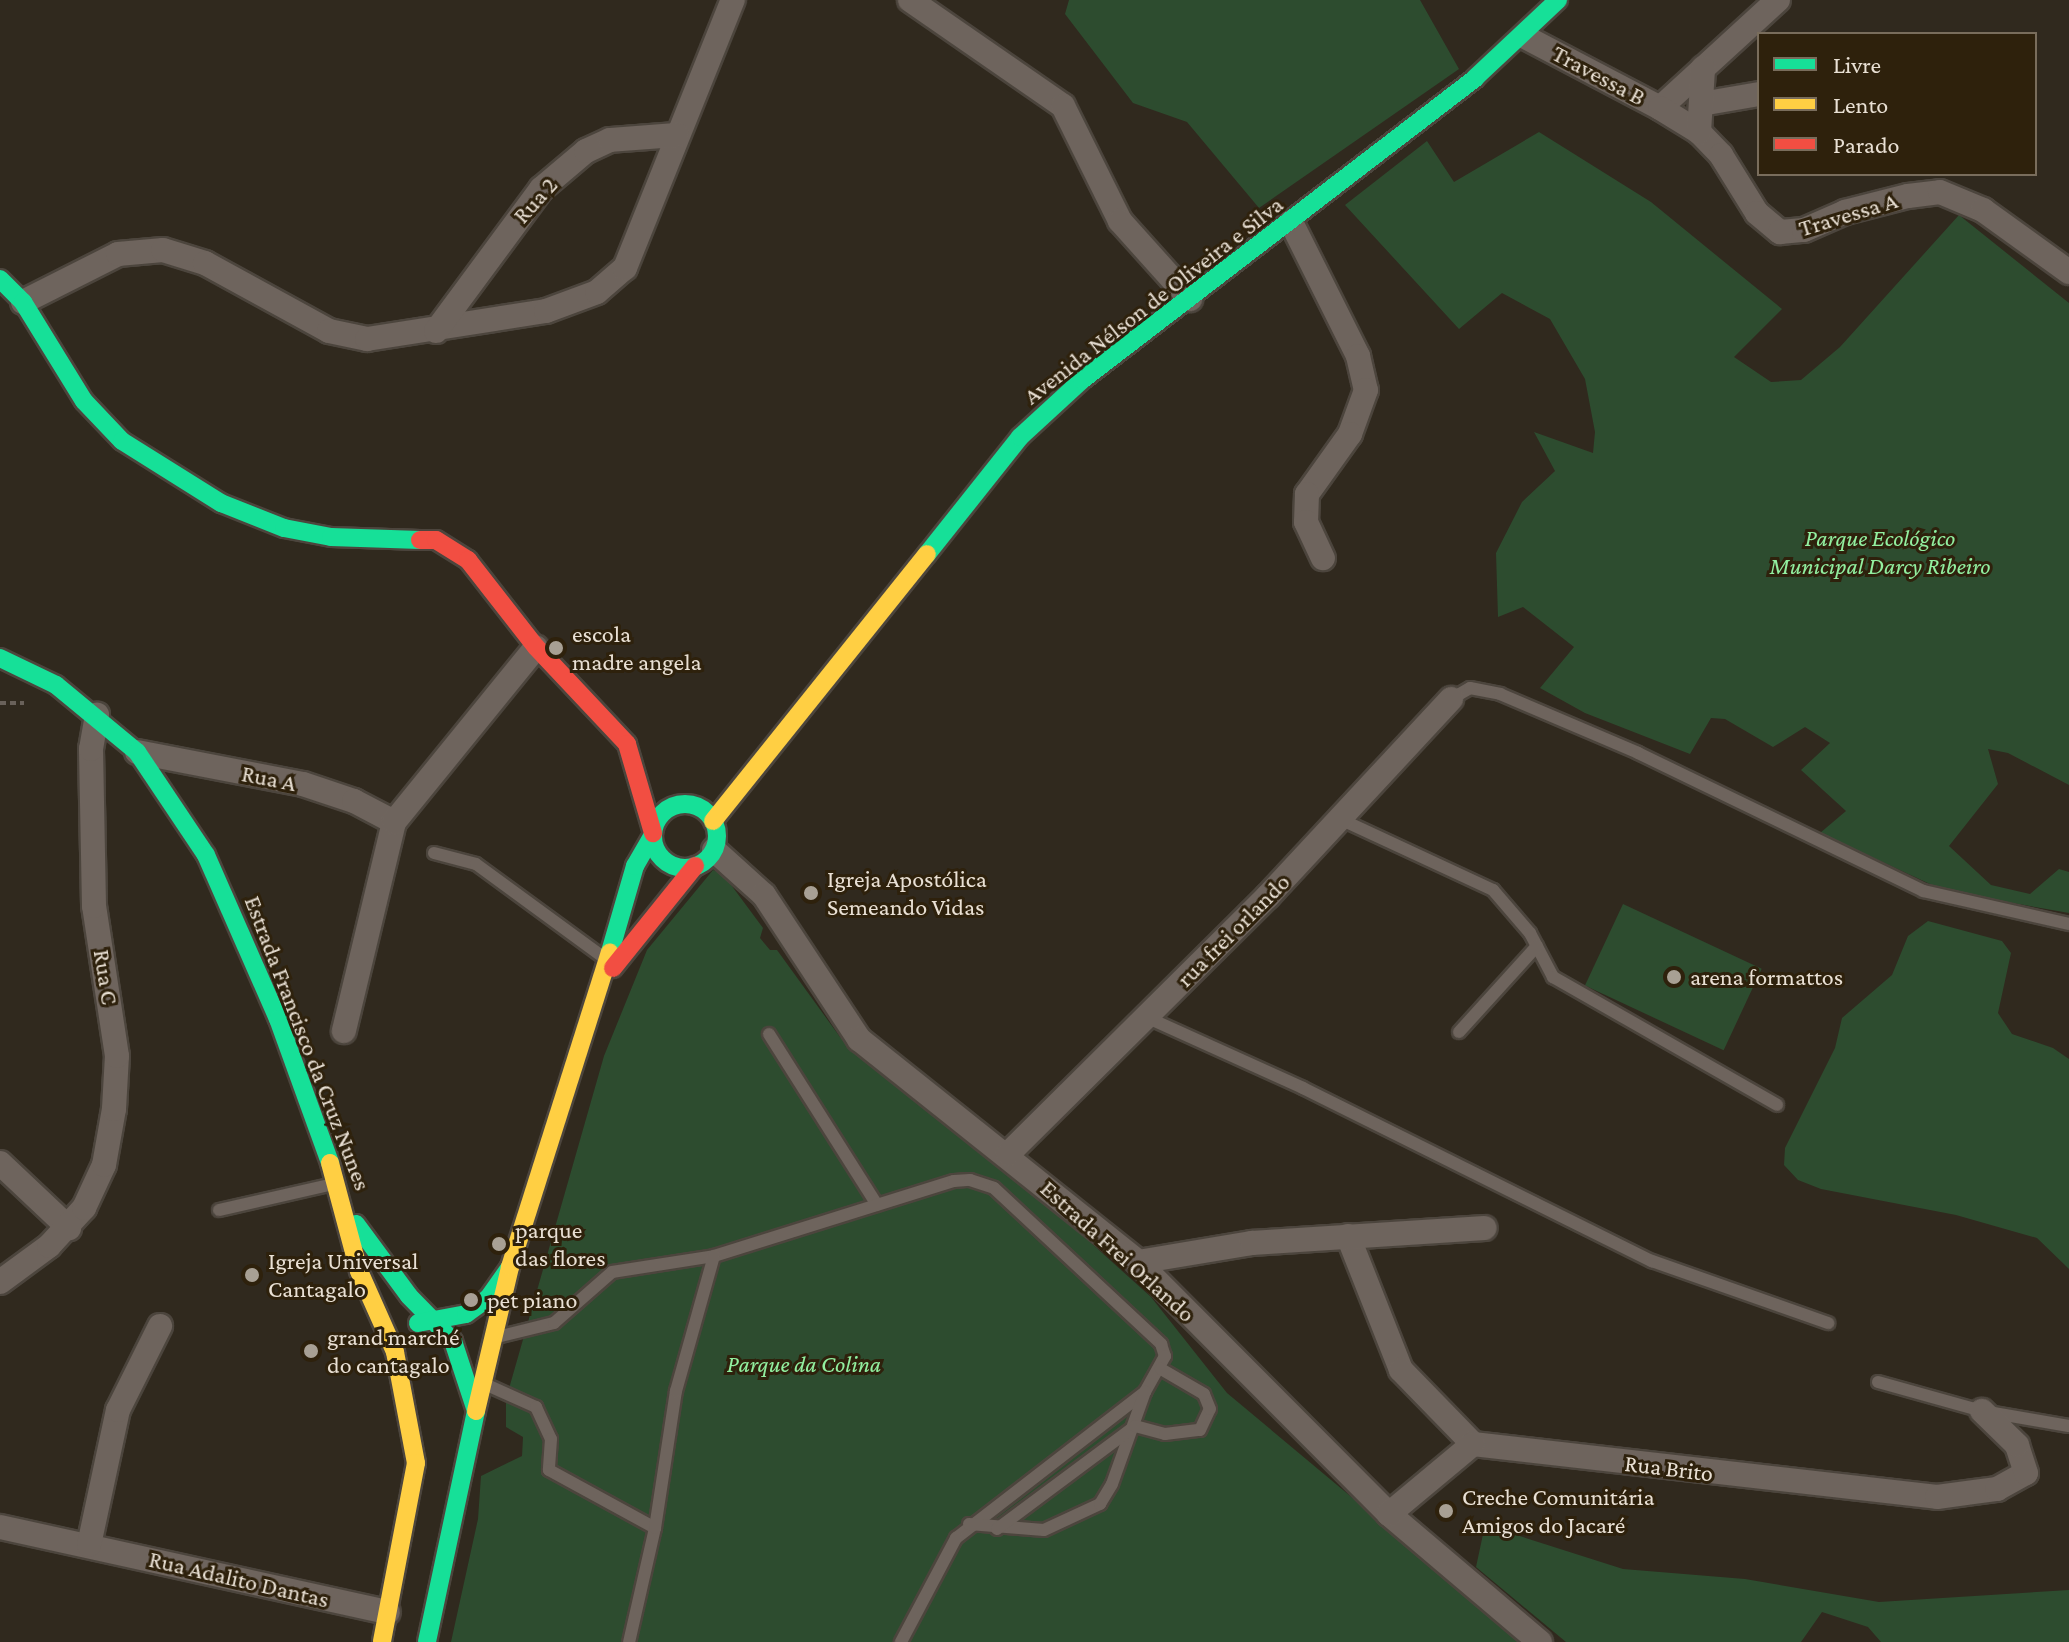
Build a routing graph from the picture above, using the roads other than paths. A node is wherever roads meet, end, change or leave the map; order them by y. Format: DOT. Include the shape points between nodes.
graph roads {
  1 [pos="733,0"];
  2 [pos="910,0"];
  3 [pos="1558,0"];
  4 [pos="1778,0"];
  5 [pos="1525,37"];
  6 [pos="1703,68"];
  7 [pos="1757,94"];
  8 [pos="1701,104"];
  9 [pos="1660,108"];
  10 [pos="1699,132"];
  11 [pos="677,135"];
  12 [pos="1291,222"];
  13 [pos="2069,272"];
  14 [pos="0,279"];
  15 [pos="1190,299"];
  16 [pos="23,302"];
  17 [pos="436,331"];
  18 [pos="1323,558"];
  19 [pos="536,647"];
  20 [pos="0,658"];
  21 [pos="1451,699"];
  22 [pos="97,715"];
  23 [pos="627,744"];
  24 [pos="137,752"];
  25 [pos="657,764"];
  26 [pos="673,783"];
  27 [pos="702,812"];
  28 [pos="1340,819"];
  29 [pos="394,822"];
  30 [pos="652,835"];
  31 [pos="434,853"];
  32 [pos="704,858"];
  33 [pos="2069,924"];
  34 [pos="1537,946"];
  35 [pos="606,970"];
  36 [pos="1146,1017"];
  37 [pos="344,1031"];
  38 [pos="1459,1032"];
  39 [pos="769,1034"];
  40 [pos="1777,1105"];
  41 [pos="1008,1154"];
  42 [pos="0,1163"];
  43 [pos="337,1183"];
  44 [pos="877,1205"];
  45 [pos="346,1209"];
  46 [pos="219,1210"];
  47 [pos="69,1228"];
  48 [pos="1485,1228"];
  49 [pos="1348,1236"];
  50 [pos="714,1256"];
  51 [pos="1138,1262"];
  52 [pos="510,1267"];
  53 [pos="0,1282"];
  54 [pos="437,1320"];
  55 [pos="1828,1323"];
  56 [pos="160,1326"];
  57 [pos="497,1337"];
  58 [pos="395,1352"];
  59 [pos="1161,1369"];
  60 [pos="1878,1382"];
  61 [pos="484,1384"];
  62 [pos="1145,1392"];
  63 [pos="476,1411"];
  64 [pos="1982,1411"];
  65 [pos="1135,1426"];
  66 [pos="2069,1426"];
  67 [pos="1473,1444"];
  68 [pos="466,1460"];
  69 [pos="416,1463"];
  70 [pos="1389,1514"];
  71 [pos="969,1524"];
  72 [pos="0,1527"];
  73 [pos="655,1528"];
  74 [pos="997,1529"];
  75 [pos="89,1545"];
  76 [pos="388,1612"];
  77 [pos="382,1642"];
  78 [pos="427,1642"];
  79 [pos="629,1642"];
  80 [pos="901,1642"];
  81 [pos="1540,1642"];
  1 -- 11 [label="street"];
  2 -- 15 [label="street" via="1063,106 1120,221"];
  3 -- 5 [label="street, Avenida Nélson de Oliveira e Silva"];
  4 -- 6 [label="street, Travessa B"];
  5 -- 9 [label="street, Travessa B"];
  5 -- 12 [label="street, Avenida Nélson de Oliveira e Silva"];
  6 -- 8 [label="street"];
  6 -- 9 [label="street, Travessa B"];
  7 -- 8 [label="street"];
  8 -- 10 [label="street"];
  9 -- 10 [label="street, Travessa A"];
  10 -- 13 [label="street, Travessa A" via="1721,155 1757,213 1780,232 1940,192 1983,210"];
  11 -- 17 [label="street, Rua 2" via="610,140 586,151 541,189"];
  11 -- 17 [label="street" via="625,268 597,292 546,311"];
  12 -- 15 [label="street, Avenida Nélson de Oliveira e Silva"];
  12 -- 18 [label="street" via="1358,356 1366,390 1350,434 1307,494 1306,522"];
  14 -- 16 [label="street"];
  15 -- 27 [label="street, Avenida Nélson de Oliveira e Silva" via="1082,380 1020,437 733,796"];
  16 -- 17 [label="street" via="118,254 163,250 205,263 329,331 367,339"];
  16 -- 19 [label="street" via="84,401 122,441 221,503 284,528 331,537 436,540 468,560"];
  19 -- 23 [label="street"];
  19 -- 29 [label="street"];
  20 -- 22 [label="street, Estrada Francisco da Cruz Nunes" via="56,685"];
  21 -- 28 [label="street, rua frei orlando"];
  21 -- 33 [label="lane" via="1470,688 1500,694 1638,753 1923,891"];
  22 -- 24 [label="street, Estrada Francisco da Cruz Nunes"];
  22 -- 47 [label="street, Rua C" via="91,749 94,906 117,1056 104,1165"];
  23 -- 25 [label="street"];
  23 -- 30 [label="street"];
  24 -- 29 [label="street, Rua A" via="303,784"];
  24 -- 43 [label="street, Estrada Francisco da Cruz Nunes" via="206,855 246,936"];
  26 -- 27 [label="street"];
  27 -- 30 [label="street, Avenida Nélson de Oliveira e Silva" via="665,811"];
  27 -- 32 [label="street"];
  28 -- 34 [label="lane" via="1493,890"];
  28 -- 36 [label="street, rua frei orlando"];
  29 -- 37 [label="street"];
  30 -- 32 [label="street" via="666,862"];
  30 -- 35 [label="street" via="635,866"];
  31 -- 35 [label="lane" via="476,864"];
  32 -- 35 [label="street"];
  32 -- 41 [label="street, Estrada Frei Orlando" via="764,895 859,1039"];
  34 -- 38 [label="lane"];
  34 -- 40 [label="lane" via="1545,968 1566,987"];
  35 -- 52 [label="street"];
  36 -- 41 [label="street, rua frei orlando"];
  36 -- 55 [label="lane" via="1303,1088 1652,1261"];
  39 -- 44 [label="lane"];
  41 -- 51 [label="street, Estrada Frei Orlando"];
  42 -- 47 [label="street"];
  43 -- 45 [label="street, Estrada Francisco da Cruz Nunes"];
  43 -- 46 [label="lane"];
  44 -- 50 [label="lane"];
  44 -- 59 [label="lane" via="954,1181 994,1188 1161,1344"];
  45 -- 54 [label="street, Estrada Francisco da Cruz Nunes" via="409,1296"];
  45 -- 58 [label="street, Estrada Francisco da Cruz Nunes" via="359,1271"];
  47 -- 53 [label="street"];
  48 -- 49 [label="street"];
  49 -- 51 [label="street" via="1252,1243"];
  49 -- 67 [label="street" via="1401,1370"];
  50 -- 57 [label="lane" via="612,1272 554,1323"];
  50 -- 73 [label="lane" via="676,1391"];
  51 -- 70 [label="street, Estrada Frei Orlando"];
  52 -- 54 [label="street" via="489,1297 466,1314"];
  52 -- 57 [label="street"];
  54 -- 58 [label="street" via="403,1329"];
  54 -- 63 [label="street, Estrada Francisco da Cruz Nunes" via="465,1365"];
  56 -- 75 [label="street" via="118,1410"];
  57 -- 61 [label="street"];
  58 -- 69 [label="street, Estrada Francisco da Cruz Nunes"];
  59 -- 62 [label="lane"];
  59 -- 65 [label="lane" via="1204,1394 1210,1409 1207,1421 1183,1436"];
  60 -- 64 [label="lane"];
  61 -- 63 [label="street"];
  61 -- 73 [label="lane" via="536,1407 551,1439 549,1470"];
  62 -- 65 [label="lane"];
  62 -- 71 [label="lane"];
  63 -- 68 [label="street, Estrada Francisco da Cruz Nunes"];
  64 -- 66 [label="lane"];
  64 -- 67 [label="street, Rua Brito" via="2017,1445 2026,1473 1997,1489 1937,1497"];
  65 -- 74 [label="lane"];
  65 -- 74 [label="lane" via="1100,1504 1044,1530"];
  67 -- 70 [label="street"];
  68 -- 69 [label="street" via="455,1465"];
  68 -- 78 [label="street, Estrada Francisco da Cruz Nunes"];
  69 -- 76 [label="street, Estrada Francisco da Cruz Nunes"];
  70 -- 81 [label="street, Estrada Frei Orlando"];
  71 -- 74 [label="lane"];
  71 -- 80 [label="lane" via="956,1538"];
  72 -- 75 [label="street, Rua Adalito Dantas"];
  73 -- 79 [label="lane"];
  75 -- 76 [label="street, Rua Adalito Dantas"];
  76 -- 77 [label="street, Estrada Francisco da Cruz Nunes"];
}
